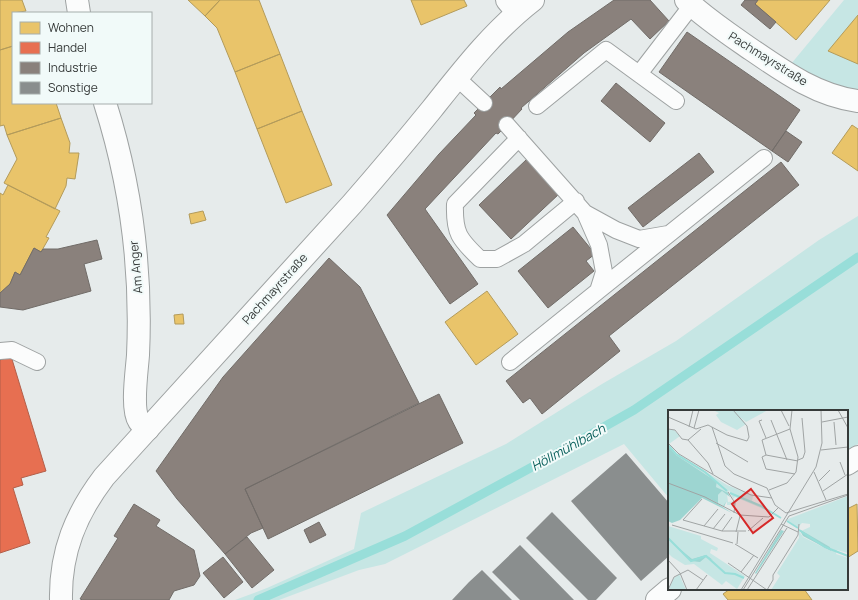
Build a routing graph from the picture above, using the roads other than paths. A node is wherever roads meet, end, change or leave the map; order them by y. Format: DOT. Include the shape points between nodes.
graph roads {
  1 [pos="77,0"];
  2 [pos="689,2"];
  3 [pos="519,4"];
  4 [pos="79,12"];
  5 [pos="639,74"];
  6 [pos="457,78"];
  7 [pos="858,100"];
  8 [pos="676,101"];
  9 [pos="484,103"];
  10 [pos="105,104"];
  11 [pos="537,106"];
  12 [pos="507,125"];
  13 [pos="519,138"];
  14 [pos="764,158"];
  15 [pos="581,207"];
  16 [pos="670,234"];
  17 [pos="598,291"];
  18 [pos="0,351"];
  19 [pos="37,362"];
  20 [pos="510,362"];
  21 [pos="148,429"];
  22 [pos="858,457"];
  23 [pos="848,463"];
  24 [pos="669,590"];
  25 [pos="61,600"];
  26 [pos="657,600"];
  1 -- 4 [label="street"];
  2 -- 5 [label="lane"];
  2 -- 7 [label="street, Pachmayrstraße" via="721,29 797,79 828,94"];
  3 -- 6 [label="street, Pachmayrstraße"];
  5 -- 8 [label="lane"];
  5 -- 11 [label="lane" via="606,50"];
  6 -- 9 [label="lane"];
  6 -- 21 [label="street, Pachmayrstraße" via="352,204"];
  10 -- 21 [label="street, Am Anger" via="124,172 138,266 140,314 135,405 138,420"];
  12 -- 13 [label="lane"];
  13 -- 15 [label="lane"];
  13 -- 15 [label="lane" via="455,204 454,224 464,243 480,259 497,260"];
  14 -- 16 [label="lane"];
  15 -- 16 [label="lane" via="616,230 639,239"];
  15 -- 17 [label="lane" via="599,245 604,272"];
  16 -- 17 [label="lane"];
  17 -- 20 [label="lane"];
  18 -- 19 [label="lane" via="12,350"];
  21 -- 25 [label="street, Pachmayrstraße" via="88,498 74,526 64,558"];
  22 -- 23 [label="street"];
  24 -- 26 [label="street"];
}
